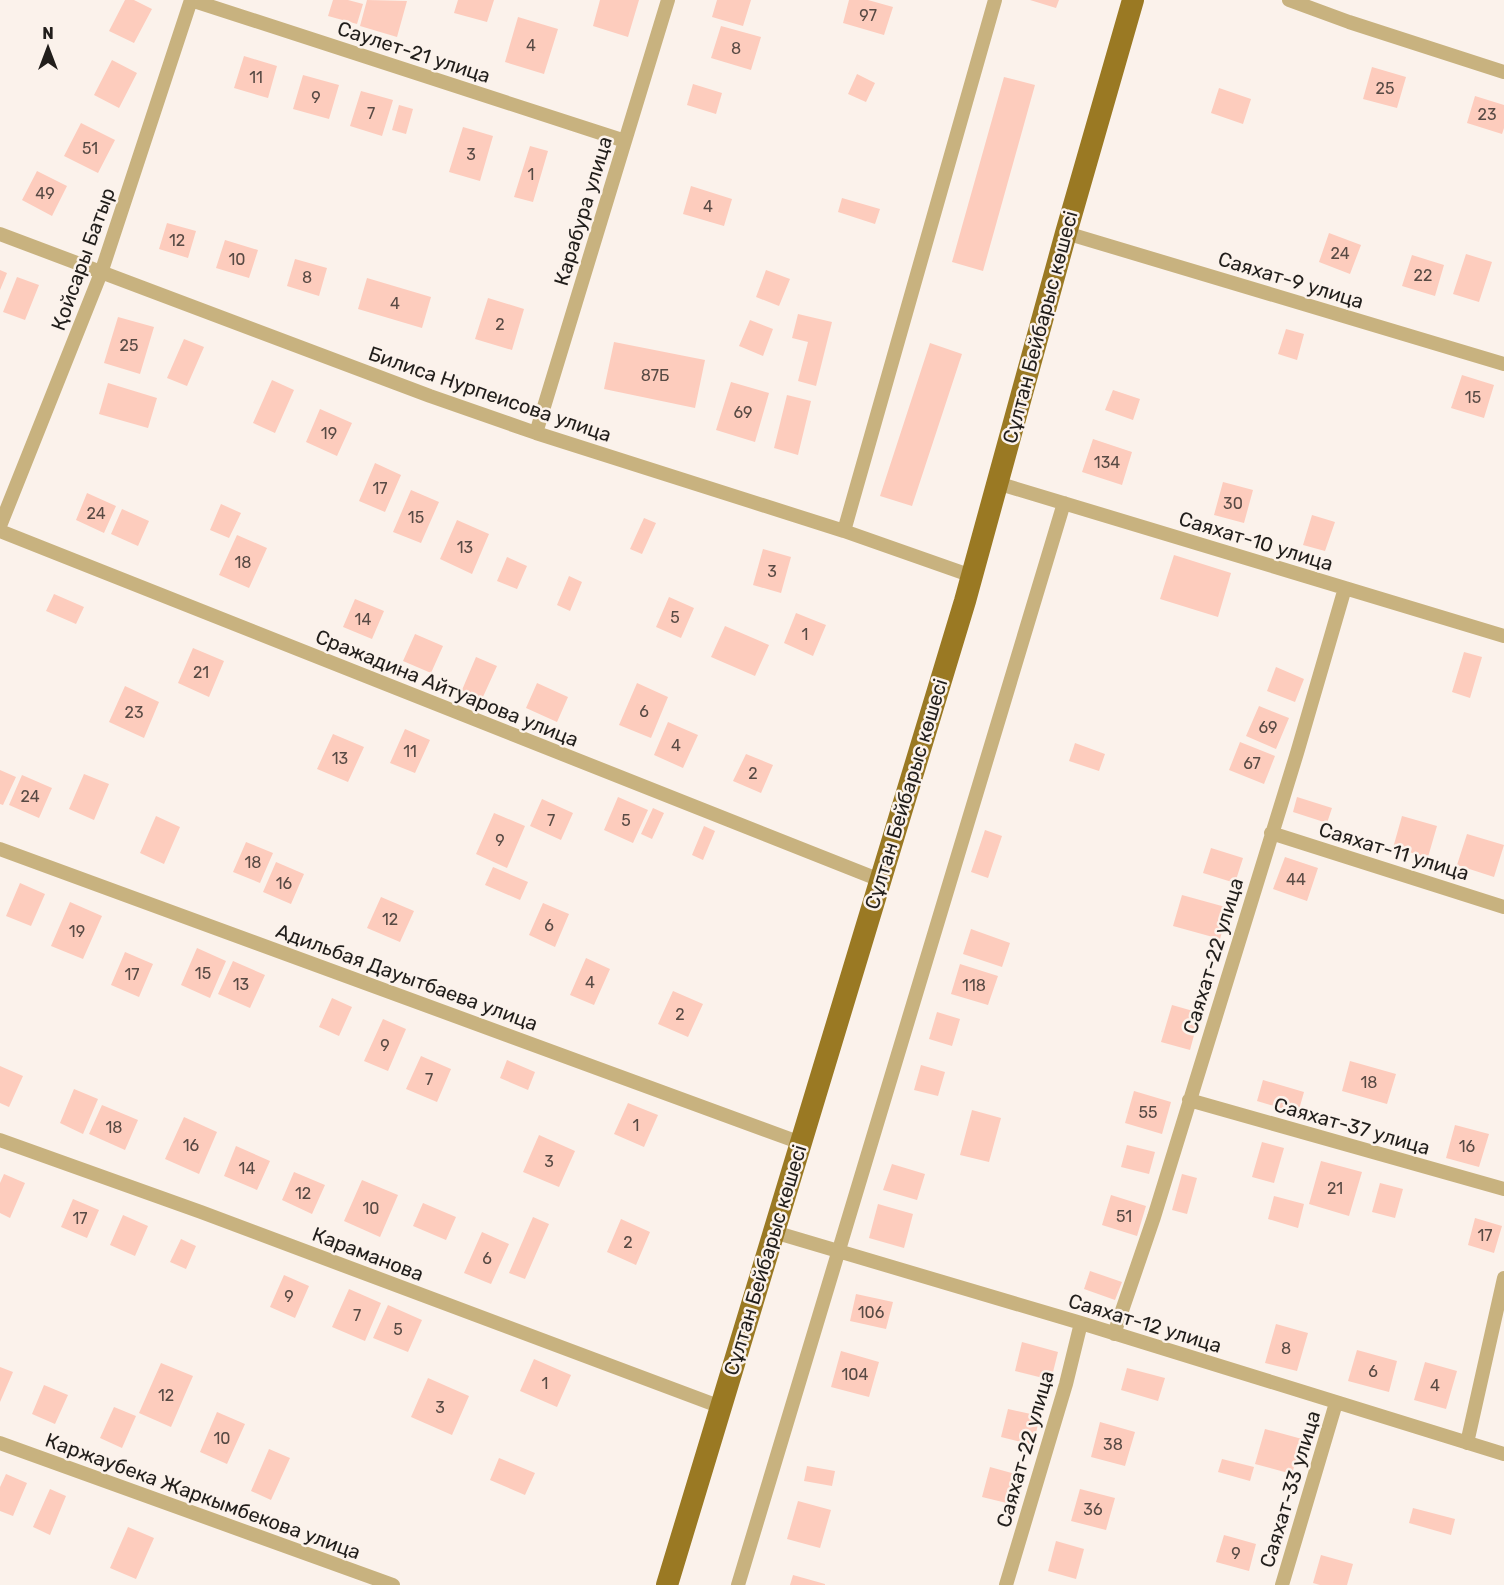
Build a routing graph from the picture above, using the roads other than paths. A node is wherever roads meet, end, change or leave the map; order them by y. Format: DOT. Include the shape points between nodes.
graph roads {
  1 [pos="191,0"];
  2 [pos="668,0"];
  3 [pos="994,0"];
  4 [pos="1132,0"];
  5 [pos="1289,0"];
  6 [pos="1504,72"];
  7 [pos="625,141"];
  8 [pos="1066,233"];
  9 [pos="0,234"];
  10 [pos="101,273"];
  11 [pos="1504,364"];
  12 [pos="536,433"];
  13 [pos="997,483"];
  14 [pos="1064,503"];
  15 [pos="0,526"];
  16 [pos="0,531"];
  17 [pos="844,531"];
  18 [pos="972,576"];
  19 [pos="1345,588"];
  20 [pos="1504,636"];
  21 [pos="1271,833"];
  22 [pos="0,849"];
  23 [pos="880,880"];
  24 [pos="1504,907"];
  25 [pos="1189,1100"];
  26 [pos="0,1140"];
  27 [pos="801,1143"];
  28 [pos="1504,1189"];
  29 [pos="774,1232"];
  30 [pos="838,1251"];
  31 [pos="1504,1278"];
  32 [pos="1081,1323"];
  33 [pos="1114,1334"];
  34 [pos="1336,1403"];
  35 [pos="721,1407"];
  36 [pos="0,1443"];
  37 [pos="1467,1443"];
  38 [pos="1504,1454"];
  39 [pos="393,1585"];
  40 [pos="667,1585"];
  41 [pos="738,1585"];
  42 [pos="1005,1585"];
  43 [pos="1282,1585"];
  1 -- 7 [label="street, Саулет-21 улица"];
  1 -- 10 [label="street, Қойсары Батыр"];
  2 -- 7 [label="street, Карабура улица"];
  3 -- 17 [label="street"];
  4 -- 8 [label="main road, Сұлтан Бейбарыс көшесі"];
  5 -- 6 [label="street"];
  7 -- 12 [label="street, Карабура улица"];
  8 -- 11 [label="street, Саяхат-9 улица"];
  8 -- 13 [label="main road, Сұлтан Бейбарыс көшесі"];
  9 -- 10 [label="street, Билиса Нурпеисова улица"];
  10 -- 12 [label="street, Билиса Нурпеисова улица"];
  10 -- 15 [label="street, Қойсары Батыр"];
  12 -- 17 [label="street, Билиса Нурпеисова улица"];
  13 -- 14 [label="street, Саяхат-10 улица"];
  13 -- 18 [label="main road, Сұлтан Бейбарыс көшесі"];
  14 -- 19 [label="street, Саяхат-10 улица"];
  14 -- 30 [label="street"];
  16 -- 23 [label="street, Сражадина Айтуарова улица"];
  17 -- 18 [label="street, Билиса Нурпеисова улица"];
  18 -- 23 [label="main road, Сұлтан Бейбарыс көшесі"];
  19 -- 20 [label="street, Саяхат-10 улица"];
  19 -- 21 [label="street, Саяхат-22 улица"];
  21 -- 24 [label="street, Саяхат-11 улица"];
  21 -- 25 [label="street, Саяхат-22 улица"];
  22 -- 27 [label="street, Адильбая Дауытбаева улица"];
  23 -- 27 [label="main road, Сұлтан Бейбарыс көшесі"];
  25 -- 28 [label="street, Саяхат-37 улица"];
  25 -- 33 [label="street, Саяхат-22 улица"];
  26 -- 35 [label="street, Караманова"];
  27 -- 29 [label="main road, Сұлтан Бейбарыс көшесі"];
  29 -- 30 [label="street, Саяхат-12 улица"];
  29 -- 35 [label="main road, Сұлтан Бейбарыс көшесі"];
  30 -- 32 [label="street, Саяхат-12 улица"];
  30 -- 41 [label="street"];
  31 -- 37 [label="street"];
  32 -- 33 [label="street, Саяхат-12 улица"];
  32 -- 42 [label="street, Саяхат-22 улица"];
  33 -- 34 [label="street, Саяхат-12 улица"];
  34 -- 37 [label="street, Саяхат-12 улица"];
  34 -- 43 [label="street, Саяхат-33 улица"];
  35 -- 40 [label="main road, Сұлтан Бейбарыс көшесі"];
  36 -- 39 [label="street, Каржаубека Жаркымбекова улица"];
  37 -- 38 [label="street, Саяхат-12 улица"];
}
